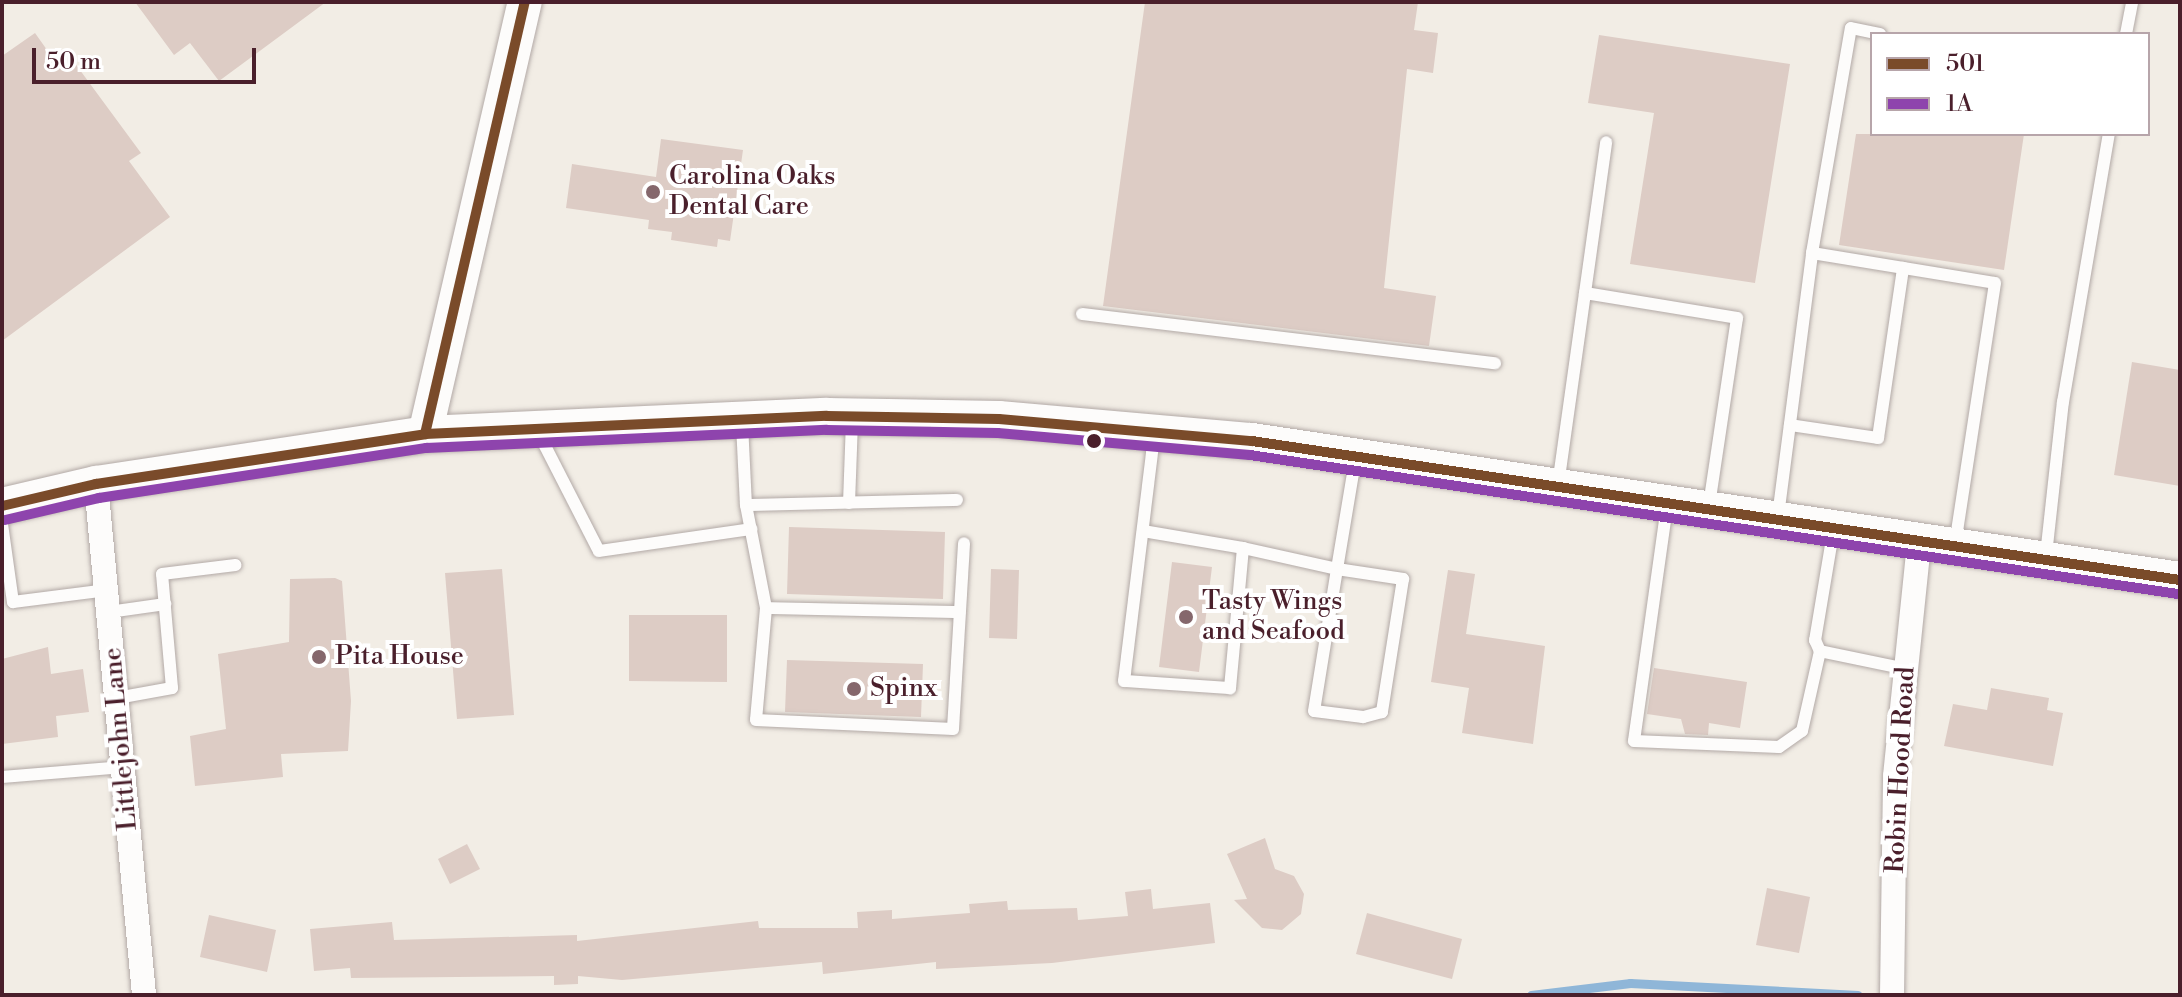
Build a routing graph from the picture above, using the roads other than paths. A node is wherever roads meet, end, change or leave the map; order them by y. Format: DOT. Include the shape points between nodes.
graph roads {
  1 [pos="525,2"];
  2 [pos="2132,2"];
  3 [pos="1870,32"];
  4 [pos="2126,32"];
  5 [pos="2109,136"];
  6 [pos="1606,142"];
  7 [pos="1812,253"];
  8 [pos="1903,268"];
  9 [pos="1585,293"];
  10 [pos="1082,314"];
  11 [pos="1495,363"];
  12 [pos="853,417"];
  13 [pos="742,420"];
  14 [pos="1790,425"];
  15 [pos="537,429"];
  16 [pos="1155,433"];
  17 [pos="425,434"];
  18 [pos="1356,457"];
  19 [pos="96,484"];
  20 [pos="1557,489"];
  21 [pos="957,500"];
  22 [pos="849,503"];
  23 [pos="746,505"];
  24 [pos="2,506"];
  25 [pos="1667,506"];
  26 [pos="1708,512"];
  27 [pos="1777,523"];
  28 [pos="2,524"];
  29 [pos="751,529"];
  30 [pos="1143,531"];
  31 [pos="1833,532"];
  32 [pos="964,543"];
  33 [pos="1243,548"];
  34 [pos="1937,548"];
  35 [pos="2046,562"];
  36 [pos="235,565"];
  37 [pos="1337,569"];
  38 [pos="2180,580"];
  39 [pos="108,601"];
  40 [pos="8,603"];
  41 [pos="165,604"];
  42 [pos="766,608"];
  43 [pos="960,612"];
  44 [pos="1820,651"];
  45 [pos="1907,669"];
  46 [pos="117,698"];
  47 [pos="124,767"];
  48 [pos="2,777"];
  49 [pos="144,995"];
  50 [pos="1892,995"];
  1 -- 17 [label="main road"];
  2 -- 4 [label="lane"];
  3 -- 7 [label="lane" via="1851,28"];
  5 -- 35 [label="lane" via="2063,402"];
  6 -- 9 [label="lane"];
  7 -- 8 [label="lane"];
  7 -- 14 [label="lane"];
  8 -- 14 [label="lane" via="1878,438"];
  8 -- 34 [label="lane" via="1995,283"];
  9 -- 20 [label="lane"];
  9 -- 26 [label="lane" via="1737,318"];
  10 -- 11 [label="lane"];
  12 -- 13 [label="main road"];
  12 -- 16 [label="main road"];
  12 -- 22 [label="lane"];
  13 -- 15 [label="main road"];
  13 -- 23 [label="lane"];
  14 -- 27 [label="lane"];
  15 -- 17 [label="main road"];
  15 -- 29 [label="lane" via="599,551"];
  16 -- 18 [label="main road"];
  16 -- 30 [label="lane"];
  17 -- 19 [label="main road"];
  18 -- 20 [label="main road"];
  18 -- 37 [label="lane"];
  19 -- 24 [label="main road"];
  19 -- 39 [label="street, Littlejohn Lane"];
  20 -- 25 [label="main road"];
  21 -- 22 [label="lane"];
  22 -- 23 [label="lane"];
  23 -- 29 [label="lane"];
  25 -- 26 [label="main road"];
  25 -- 44 [label="lane" via="1634,741 1779,747 1802,731"];
  26 -- 27 [label="main road"];
  27 -- 31 [label="main road"];
  28 -- 40 [label="lane"];
  29 -- 42 [label="lane"];
  30 -- 33 [label="lane"];
  30 -- 33 [label="lane" via="1124,681 1230,688"];
  31 -- 34 [label="main road"];
  31 -- 44 [label="lane" via="1815,640"];
  32 -- 43 [label="lane"];
  33 -- 37 [label="lane"];
  34 -- 35 [label="main road"];
  34 -- 45 [label="street, Robin Hood Road"];
  35 -- 38 [label="main road"];
  36 -- 41 [label="lane" via="162,574"];
  37 -- 37 [label="lane" via="1403,579 1382,712 1363,717 1314,711"];
  39 -- 40 [label="lane"];
  39 -- 41 [label="lane"];
  39 -- 46 [label="street, Littlejohn Lane"];
  41 -- 46 [label="lane" via="172,688"];
  42 -- 43 [label="lane"];
  42 -- 43 [label="lane" via="756,720 953,729"];
  44 -- 45 [label="lane"];
  45 -- 50 [label="street, Robin Hood Road" via="1895,776"];
  46 -- 47 [label="street, Littlejohn Lane"];
  47 -- 48 [label="lane"];
  47 -- 49 [label="street, Littlejohn Lane"];
}
